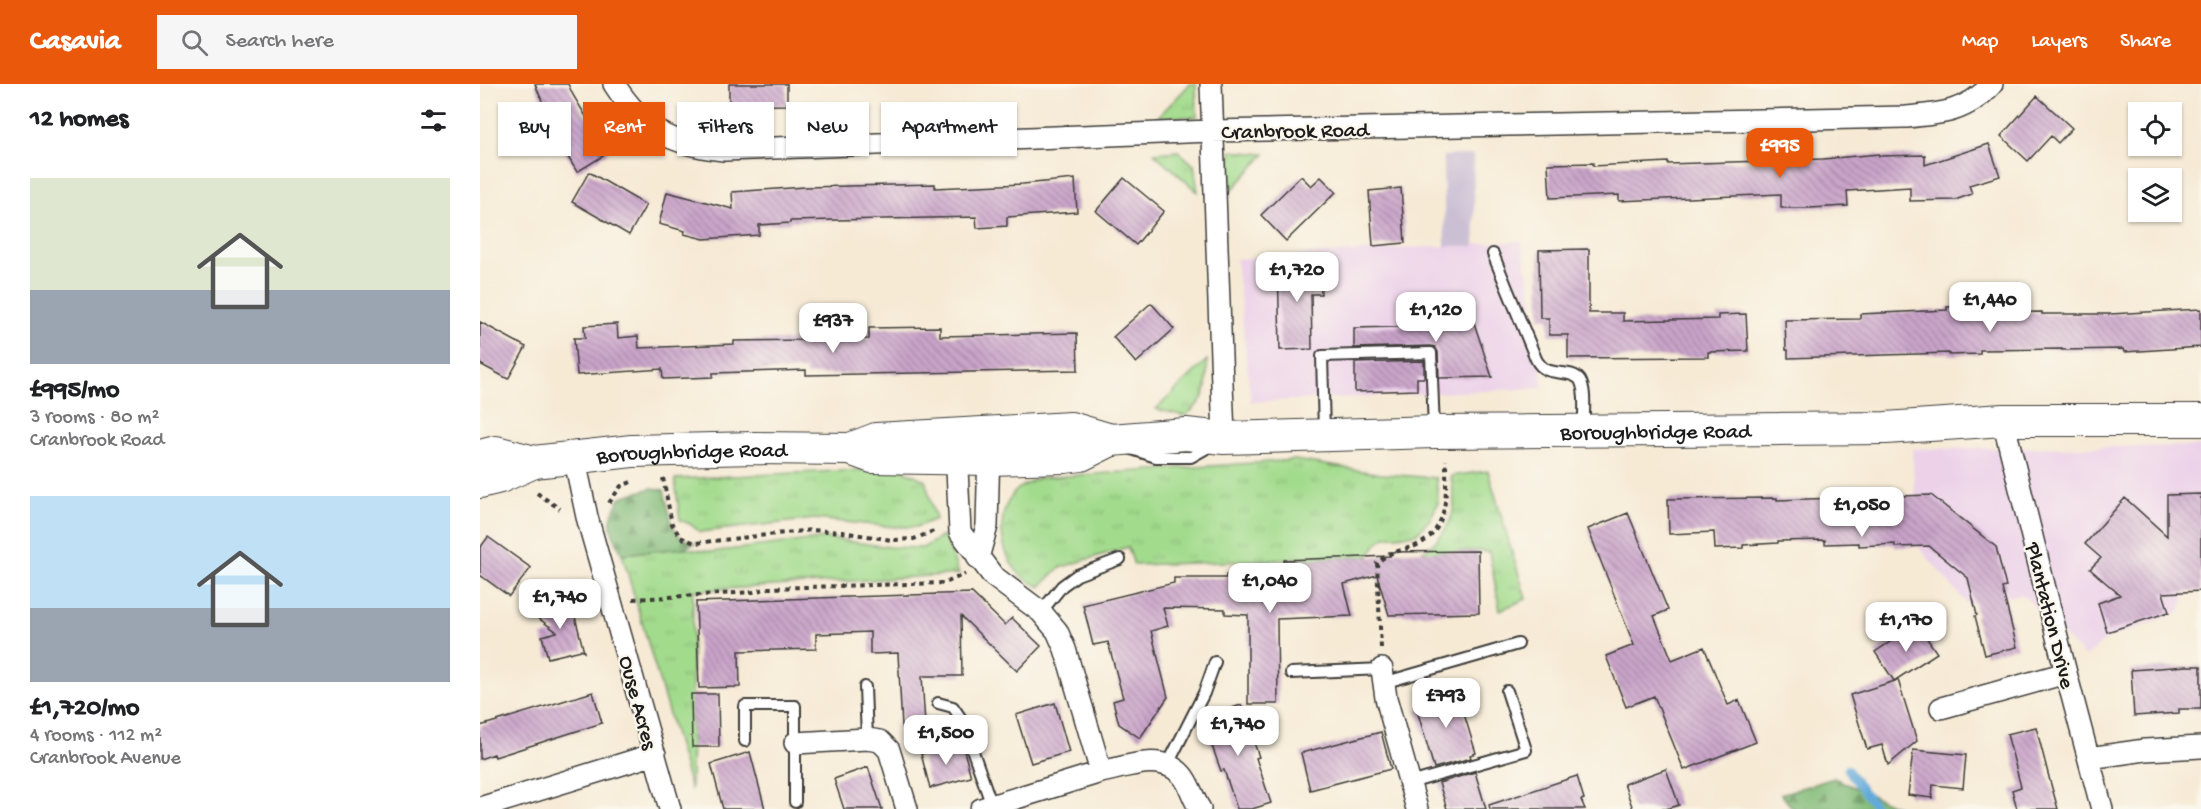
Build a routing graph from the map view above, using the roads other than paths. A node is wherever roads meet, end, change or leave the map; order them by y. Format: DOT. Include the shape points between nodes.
graph roads {
  1 [pos="614,84"];
  2 [pos="1211,84"];
  3 [pos="1992,84"];
  4 [pos="1212,131"];
  5 [pos="1493,254"];
  6 [pos="2003,420"];
  7 [pos="2201,420"];
  8 [pos="1584,431"];
  9 [pos="1440,433"];
  10 [pos="1324,435"];
  11 [pos="1224,438"];
  12 [pos="956,446"];
  13 [pos="989,446"];
  14 [pos="480,456"];
  15 [pos="574,456"];
  16 [pos="534,462"];
  17 [pos="480,482"];
  18 [pos="978,558"];
  19 [pos="1120,559"];
  20 [pos="1041,612"];
  21 [pos="1518,644"];
  22 [pos="1215,662"];
  23 [pos="1291,673"];
  24 [pos="2066,673"];
  25 [pos="1382,676"];
  26 [pos="865,687"];
  27 [pos="1507,691"];
  28 [pos="938,704"];
  29 [pos="1941,708"];
  30 [pos="867,739"];
  31 [pos="745,741"];
  32 [pos="795,743"];
  33 [pos="2201,747"];
  34 [pos="655,754"];
  35 [pos="2089,758"];
  36 [pos="1168,764"];
  37 [pos="1101,772"];
  38 [pos="1410,783"];
  39 [pos="795,802"];
  40 [pos="987,807"];
  41 [pos="480,808"];
  42 [pos="1412,808"];
  43 [pos="670,809"];
  44 [pos="907,809"];
  45 [pos="1200,809"];
  46 [pos="2102,809"];
  1 -- 4 [label="street, Cranbrook Road" via="628,106 649,126 696,148"];
  2 -- 4 [label="street"];
  3 -- 4 [label="street, Cranbrook Road" via="1975,101 1957,109 1906,117"];
  4 -- 11 [label="street"];
  5 -- 8 [label="lane" via="1536,359 1543,369 1579,379"];
  6 -- 7 [label="main road, Boroughbridge Road"];
  6 -- 8 [label="main road, Boroughbridge Road" via="1886,428"];
  6 -- 24 [label="street, Plantation Drive"];
  8 -- 9 [label="main road, Boroughbridge Road"];
  9 -- 10 [label="main road, Boroughbridge Road"];
  9 -- 10 [label="lane" via="1431,353 1322,356"];
  10 -- 11 [label="main road, Boroughbridge Road"];
  11 -- 13 [label="main road, Boroughbridge Road" via="1186,434 1111,440 1071,428"];
  12 -- 13 [label="main road, Boroughbridge Road"];
  12 -- 15 [label="main road, Boroughbridge Road" via="872,457 850,449 754,448"];
  12 -- 18 [label="street" via="960,532"];
  13 -- 18 [label="street" via="987,526"];
  14 -- 16 [label="main road, Boroughbridge Road" via="496,452"];
  15 -- 16 [label="main road, Boroughbridge Road"];
  15 -- 34 [label="street, Ouse Acres" via="587,517"];
  16 -- 17 [label="main road, Boroughbridge Road"];
  18 -- 20 [label="street" via="993,576"];
  19 -- 20 [label="lane" via="1077,575 1062,586"];
  20 -- 37 [label="street" via="1057,631 1065,649"];
  21 -- 25 [label="lane"];
  22 -- 36 [label="lane"];
  23 -- 25 [label="lane"];
  24 -- 29 [label="street"];
  24 -- 35 [label="street, Plantation Drive"];
  25 -- 38 [label="street"];
  26 -- 30 [label="lane"];
  27 -- 38 [label="lane" via="1526,750"];
  28 -- 40 [label="lane" via="953,707 962,720"];
  30 -- 32 [label="street"];
  30 -- 44 [label="street" via="880,741 889,750"];
  31 -- 32 [label="lane" via="745,706 795,706"];
  32 -- 39 [label="lane"];
  33 -- 35 [label="street"];
  34 -- 41 [label="street"];
  34 -- 43 [label="street, Ouse Acres"];
  35 -- 46 [label="street, Plantation Drive"];
  36 -- 37 [label="street" via="1150,762"];
  36 -- 45 [label="street" via="1183,776"];
  37 -- 40 [label="street"];
  38 -- 42 [label="street"];
}
